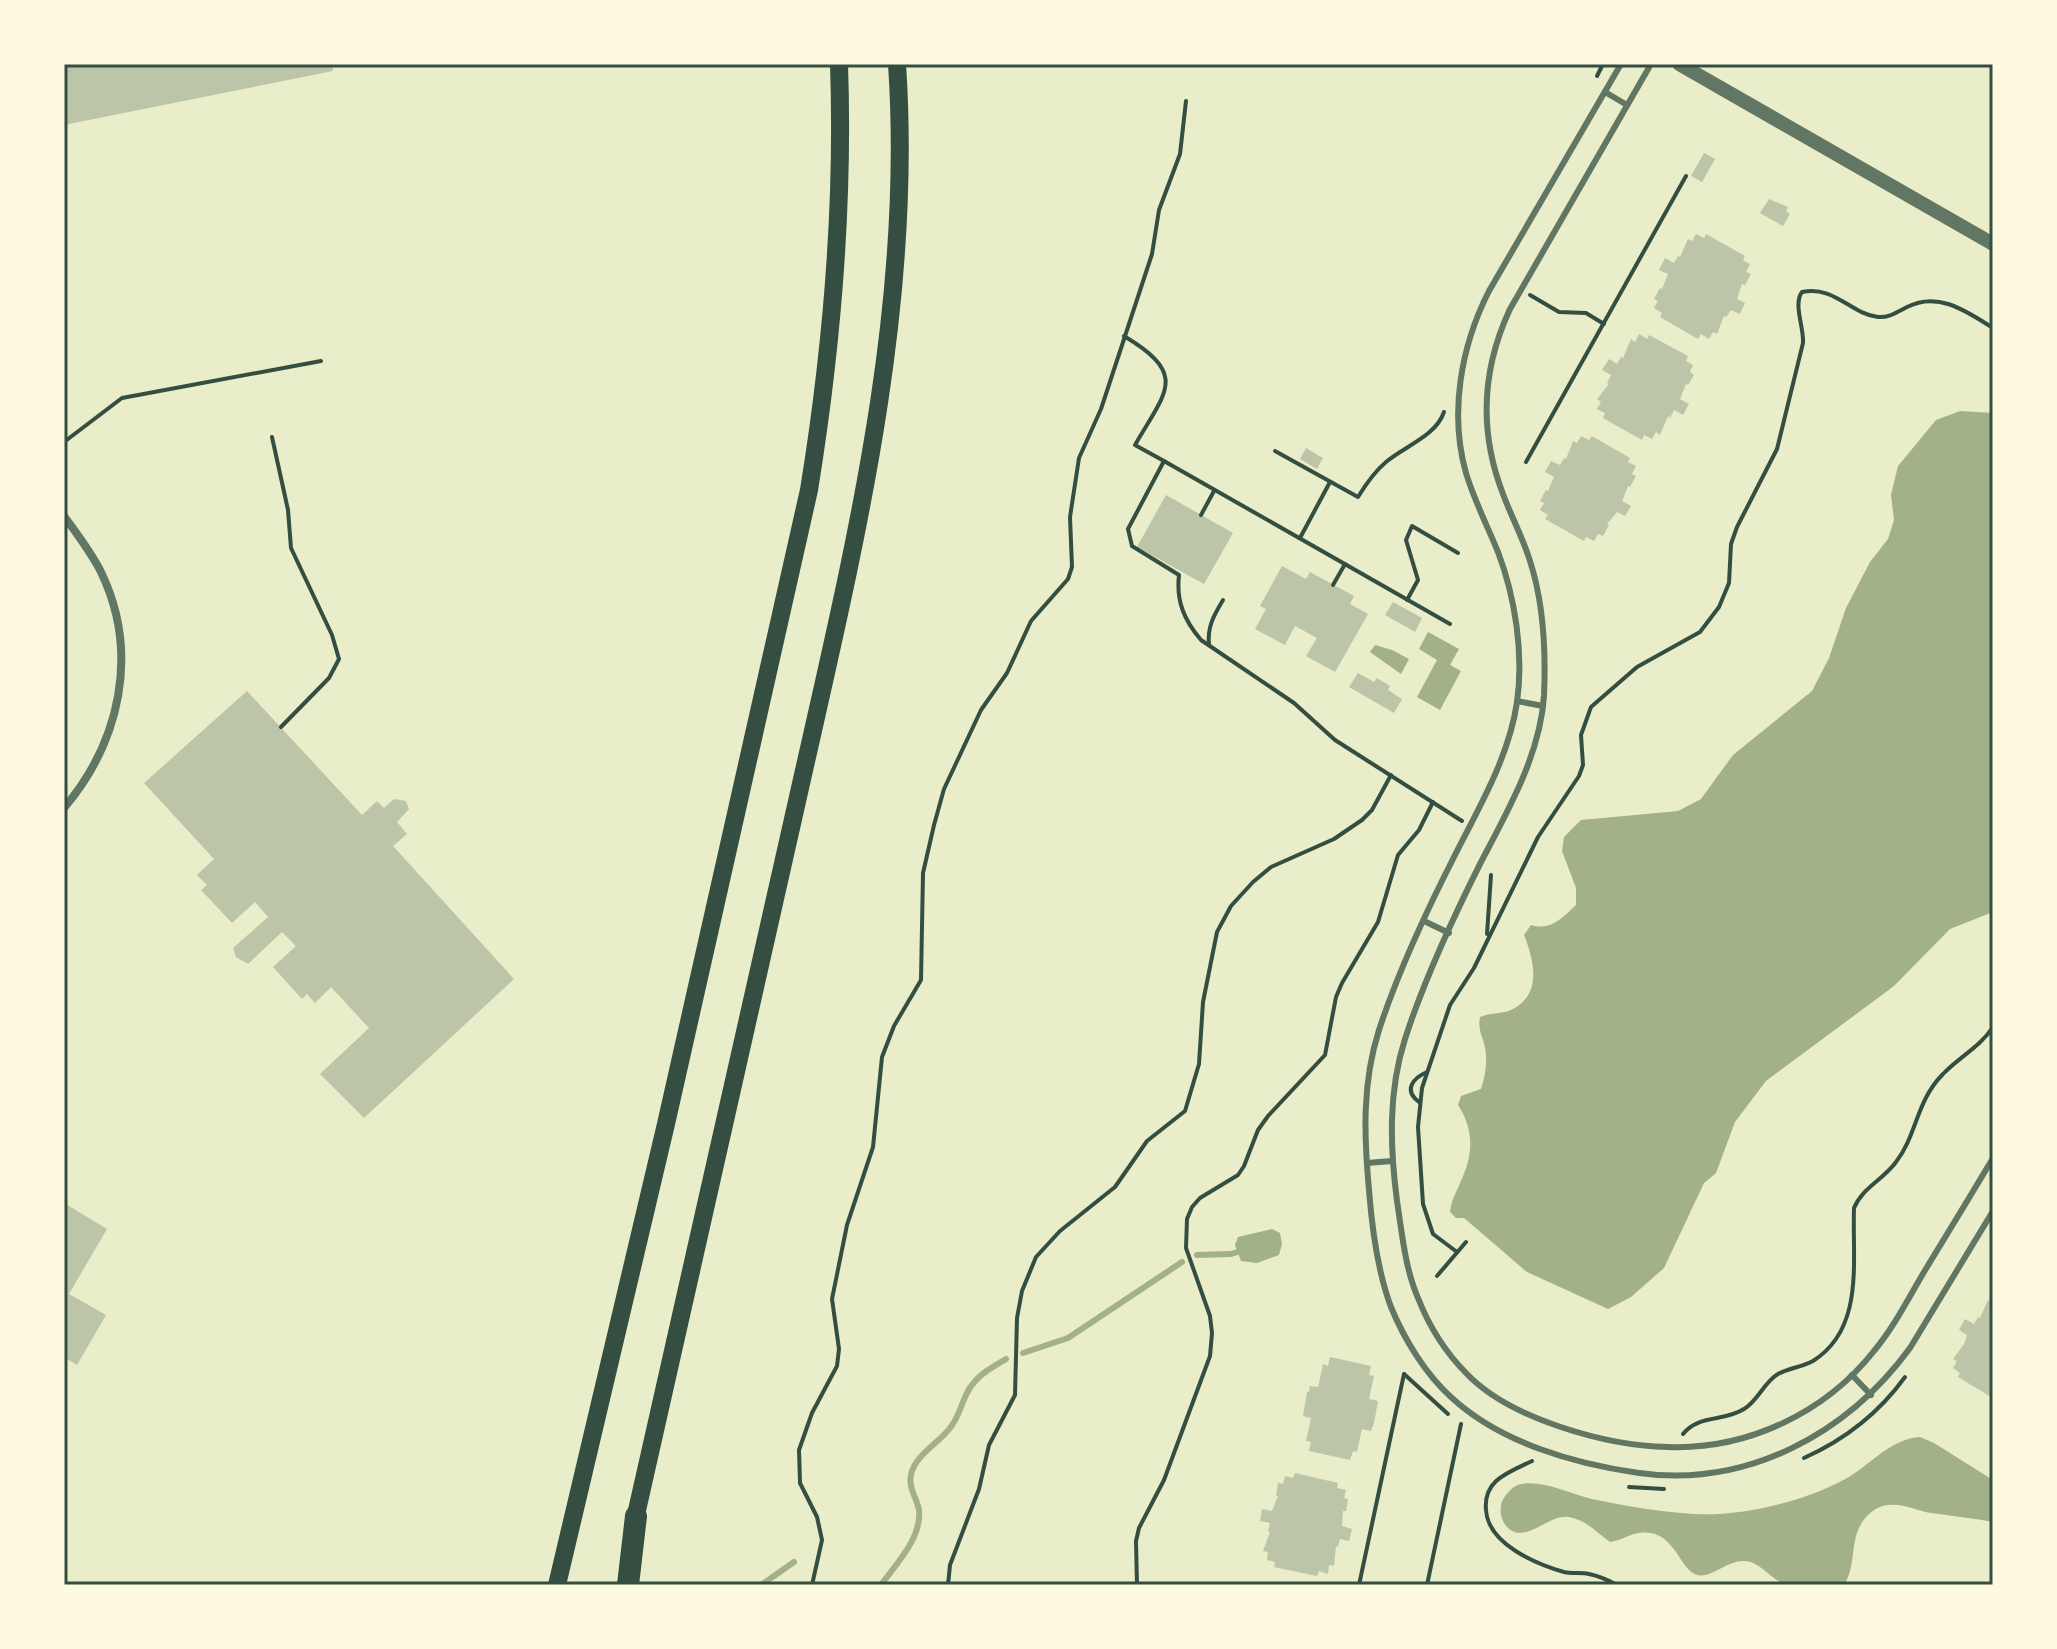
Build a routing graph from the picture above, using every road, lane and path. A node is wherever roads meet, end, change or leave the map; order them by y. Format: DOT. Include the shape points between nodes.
graph roads {
  1 [pos="839,64"];
  2 [pos="897,64"];
  3 [pos="1621,64"];
  4 [pos="1651,64"];
  5 [pos="1679,64"];
  6 [pos="1605,92"];
  7 [pos="1186,101"];
  8 [pos="1627,105"];
  9 [pos="1686,176"];
  10 [pos="1993,244"];
  11 [pos="1521,290"];
  12 [pos="1604,324"];
  13 [pos="1993,328"];
  14 [pos="1124,336"];
  15 [pos="321,361"];
  16 [pos="1445,399"];
  17 [pos="272,437"];
  18 [pos="64,442"];
  19 [pos="1275,451"];
  20 [pos="1164,461"];
  21 [pos="1526,462"];
  22 [pos="1330,482"];
  23 [pos="1214,491"];
  24 [pos="1201,515"];
  25 [pos="64,516"];
  26 [pos="1300,538"];
  27 [pos="1458,553"];
  28 [pos="1345,564"];
  29 [pos="1333,585"];
  30 [pos="1223,600"];
  31 [pos="1407,600"];
  32 [pos="1450,624"];
  33 [pos="1209,645"];
  34 [pos="1517,701"];
  35 [pos="1543,706"];
  36 [pos="281,727"];
  37 [pos="1391,775"];
  38 [pos="1433,802"];
  39 [pos="64,808"];
  40 [pos="1457,818"];
  41 [pos="1424,921"];
  42 [pos="1449,933"];
  43 [pos="1993,1027"];
  44 [pos="1427,1072"];
  45 [pos="1419,1102"];
  46 [pos="1993,1158"];
  47 [pos="1392,1161"];
  48 [pos="1367,1163"];
  49 [pos="1993,1211"];
  50 [pos="1437,1238"];
  51 [pos="1466,1242"];
  52 [pos="1433,1244"];
  53 [pos="1457,1252"];
  54 [pos="1437,1276"];
  55 [pos="1852,1375"];
  56 [pos="1871,1395"];
  57 [pos="1678,1448"];
  58 [pos="1532,1461"];
  59 [pos="1659,1474"];
  60 [pos="1648,1490"];
  61 [pos="636,1516"];
  62 [pos="557,1585"];
  63 [pos="620,1585"];
  64 [pos="628,1585"];
  65 [pos="812,1585"];
  66 [pos="948,1585"];
  67 [pos="1137,1585"];
  68 [pos="1359,1585"];
  69 [pos="1427,1585"];
  70 [pos="1617,1585"];
  1 -- 62 [label="main road" via="838,246 809,490"];
  2 -- 61 [label="main road" via="899,165 890,321 867,485"];
  3 -- 6 [label="lane"];
  4 -- 8 [label="lane"];
  5 -- 10 [label="street"];
  6 -- 8 [label="lane"];
  6 -- 34 [label="lane" via="1485,299 1467,343 1460,383 1465,468 1513,607"];
  7 -- 14 [label="path" via="1180,154"];
  8 -- 11 [label="lane"];
  9 -- 12 [label="path"];
  11 -- 12 [label="path" via="1559,312 1586,313"];
  11 -- 35 [label="lane" via="1494,350 1486,426 1492,462 1530,561 1540,604"];
  12 -- 21 [label="path"];
  13 -- 44 [label="path" via="1940,300 1921,300 1883,318 1831,295 1813,291 1797,298 1803,343 1777,449 1731,544 1726,593 1700,632 1622,677 1591,707 1581,735 1579,776 1538,837 1474,968 1450,1005"];
  14 -- 20 [label="path" via="1150,353 1168,378 1154,416 1135,445"];
  14 -- 65 [label="path" via="1079,458 1068,579 1031,621 1007,673 981,710 944,789 934,825 923,873 921,980 882,1057 873,1147 847,1225 832,1299 839,1358 799,1450 800,1483 822,1540"];
  15 -- 18 [label="path" via="122,398"];
  16 -- 22 [label="path" via="1439,423 1387,461 1358,497"];
  17 -- 36 [label="path" via="291,548 339,659 329,678"];
  19 -- 22 [label="path"];
  20 -- 23 [label="path"];
  20 -- 33 [label="path" via="1128,529 1132,546 1179,575 1184,616"];
  22 -- 26 [label="path"];
  23 -- 24 [label="path"];
  23 -- 26 [label="path"];
  25 -- 39 [label="street" via="106,585 122,660 120,691 105,744"];
  26 -- 28 [label="path"];
  27 -- 31 [label="path" via="1412,526 1406,540 1418,580"];
  28 -- 29 [label="path"];
  28 -- 31 [label="path"];
  30 -- 33 [label="path" via="1211,622"];
  31 -- 32 [label="path"];
  33 -- 37 [label="path" via="1294,703 1335,740"];
  34 -- 35 [label="lane"];
  34 -- 41 [label="lane" via="1501,758"];
  35 -- 42 [label="lane" via="1526,768"];
  37 -- 38 [label="path"];
  37 -- 66 [label="path" via="1362,820 1334,839 1271,867 1231,906 1217,932 1203,1002 1199,1064 1185,1111 1147,1141 1115,1187 1060,1231 1028,1271 1017,1318 1015,1395 989,1445"];
  38 -- 40 [label="path"];
  38 -- 67 [label="path" via="1398,855 1378,922 1336,997 1325,1055 1258,1130 1238,1175 1200,1198 1187,1219 1186,1248 1210,1316 1210,1356 1164,1480 1139,1528"];
  41 -- 42 [label="lane"];
  41 -- 48 [label="lane" via="1374,1047 1364,1116"];
  42 -- 47 [label="lane" via="1401,1054 1391,1118"];
  43 -- 57 [label="path" via="1942,1074 1916,1115 1895,1165 1858,1198 1852,1287 1842,1334 1812,1362 1771,1379 1748,1407 1690,1425"];
  44 -- 45 [label="path"];
  44 -- 45 [label="path" via="1410,1086"];
  45 -- 50 [label="path" via="1423,1204"];
  46 -- 55 [label="lane" via="1888,1333"];
  47 -- 48 [label="lane"];
  47 -- 57 [label="lane" via="1404,1250 1417,1297 1434,1331 1470,1378 1547,1422 1619,1443"];
  48 -- 59 [label="lane" via="1378,1260 1391,1307 1410,1345 1452,1398 1537,1448 1614,1469"];
  49 -- 56 [label="lane" via="1910,1348"];
  50 -- 52 [label="path"];
  50 -- 53 [label="path"];
  51 -- 53 [label="path"];
  53 -- 54 [label="path"];
  55 -- 56 [label="lane"];
  55 -- 57 [label="lane" via="1782,1424 1727,1442"];
  56 -- 59 [label="lane" via="1822,1433 1773,1456 1733,1469"];
  58 -- 70 [label="path" via="1497,1478 1489,1488 1486,1514 1492,1529 1503,1541 1551,1567"];
  59 -- 60 [label="path"];
  61 -- 63 [label="main road"];
  61 -- 64 [label="highway"];
  68 -- 69 [label="path" via="1404,1374 1461,1424"];
}
